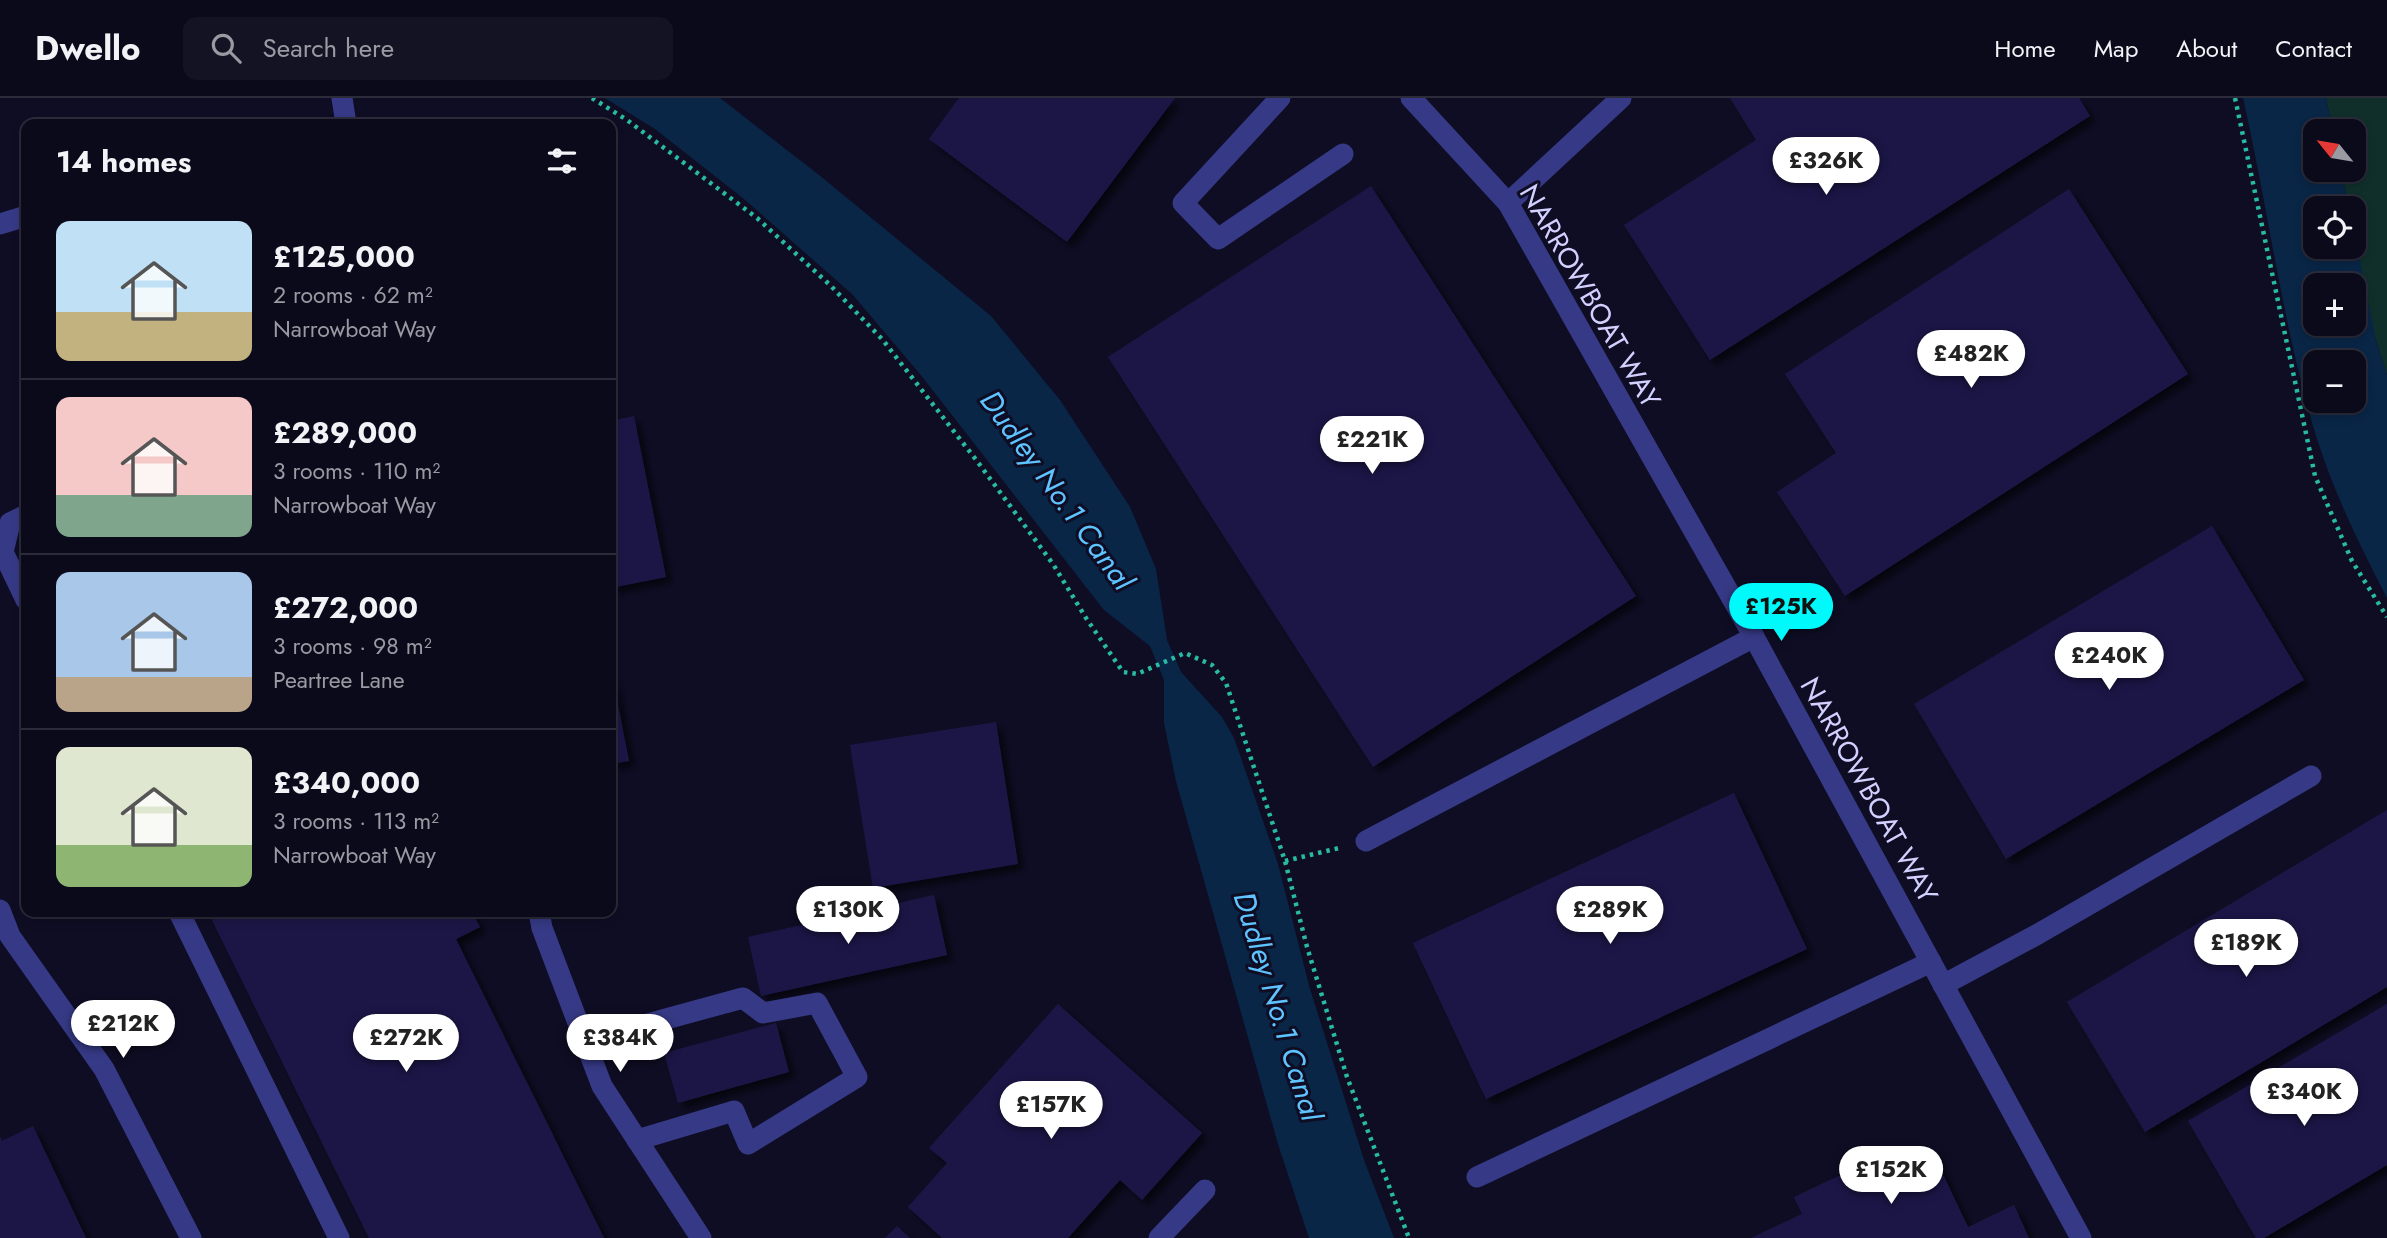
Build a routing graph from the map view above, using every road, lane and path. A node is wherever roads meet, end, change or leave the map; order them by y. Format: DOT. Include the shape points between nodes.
graph roads {
  1 [pos="342,98"];
  2 [pos="592,98"];
  3 [pos="1280,98"];
  4 [pos="1411,98"];
  5 [pos="1621,98"];
  6 [pos="2235,98"];
  7 [pos="345,119"];
  8 [pos="1343,154"];
  9 [pos="1508,203"];
  10 [pos="21,218"];
  11 [pos="0,224"];
  12 [pos="21,518"];
  13 [pos="21,590"];
  14 [pos="2387,617"];
  15 [pos="1754,637"];
  16 [pos="2311,776"];
  17 [pos="1366,841"];
  18 [pos="1285,861"];
  19 [pos="0,910"];
  20 [pos="181,917"];
  21 [pos="540,917"];
  22 [pos="1931,962"];
  23 [pos="1943,985"];
  24 [pos="585,1041"];
  25 [pos="637,1140"];
  26 [pos="1477,1177"];
  27 [pos="1205,1189"];
  28 [pos="191,1238"];
  29 [pos="339,1238"];
  30 [pos="701,1238"];
  31 [pos="1159,1238"];
  32 [pos="1409,1238"];
  33 [pos="2081,1238"];
  1 -- 7 [label="street"];
  2 -- 18 [label="path" via="757,218 873,330 978,461 1124,672 1137,674 1185,653 1212,665 1226,683"];
  3 -- 8 [label="street" via="1183,203 1218,239"];
  4 -- 9 [label="street, NARROWBOAT WAY"];
  5 -- 9 [label="street"];
  6 -- 14 [label="path" via="2315,476 2352,561"];
  9 -- 15 [label="street, NARROWBOAT WAY"];
  10 -- 11 [label="street"];
  12 -- 13 [label="street" via="10,523 3,552"];
  15 -- 17 [label="street"];
  15 -- 22 [label="street, NARROWBOAT WAY"];
  16 -- 23 [label="street"];
  17 -- 18 [label="path"];
  18 -- 32 [label="path" via="1347,1077"];
  19 -- 28 [label="street" via="10,936 104,1069"];
  20 -- 29 [label="street"];
  21 -- 24 [label="street"];
  22 -- 23 [label="street, NARROWBOAT WAY"];
  22 -- 26 [label="street"];
  23 -- 33 [label="street, NARROWBOAT WAY"];
  24 -- 25 [label="street" via="602,1086"];
  24 -- 25 [label="street" via="743,998 763,1013 817,1003 857,1077 748,1144 734,1111"];
  25 -- 30 [label="street"];
  27 -- 31 [label="street"];
}
